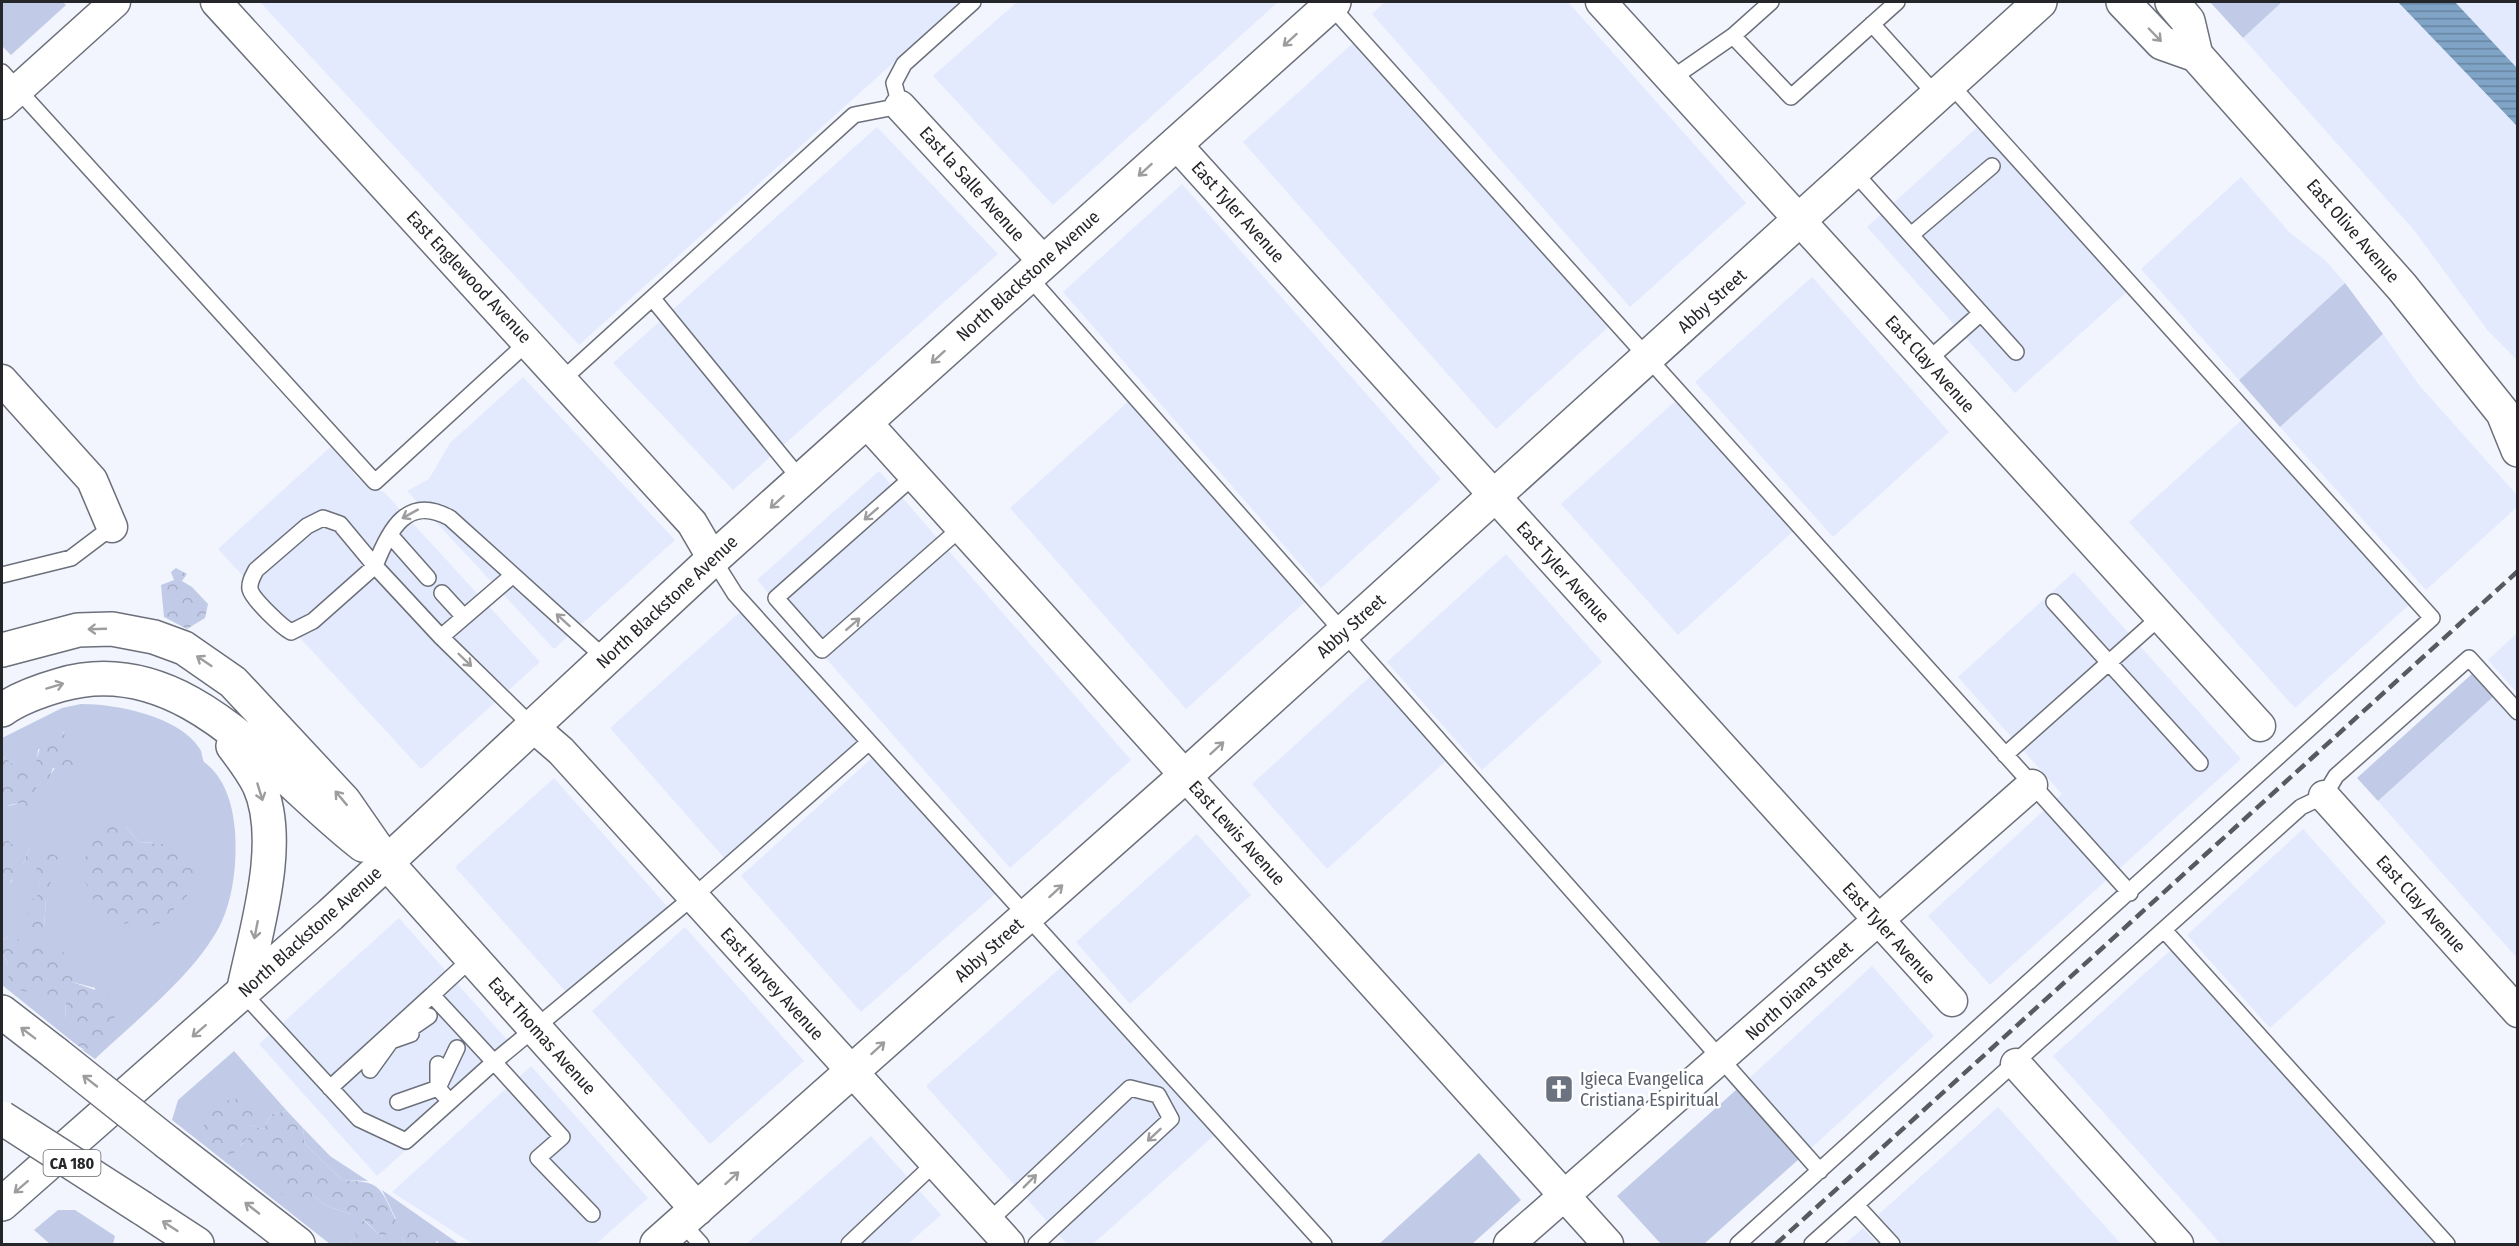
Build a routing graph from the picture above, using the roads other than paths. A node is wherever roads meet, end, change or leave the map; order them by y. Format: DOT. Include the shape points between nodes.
graph roads {
  1 [pos="115,2"];
  2 [pos="216,2"];
  3 [pos="973,2"];
  4 [pos="1601,2"];
  5 [pos="1771,2"];
  6 [pos="1897,2"];
  7 [pos="2040,2"];
  8 [pos="2123,2"];
  9 [pos="2172,2"];
  10 [pos="1330,3"];
  11 [pos="1872,24"];
  12 [pos="1733,36"];
  13 [pos="2196,55"];
  14 [pos="1671,79"];
  15 [pos="7,88"];
  16 [pos="1944,90"];
  17 [pos="900,106"];
  18 [pos="1175,143"];
  19 [pos="1992,166"];
  20 [pos="1854,172"];
  21 [pos="1800,221"];
  22 [pos="1911,235"];
  23 [pos="1036,269"];
  24 [pos="653,299"];
  25 [pos="1981,313"];
  26 [pos="529,341"];
  27 [pos="2016,352"];
  28 [pos="1648,359"];
  29 [pos="1927,361"];
  30 [pos="563,379"];
  31 [pos="2,380"];
  32 [pos="2510,415"];
  33 [pos="867,422"];
  34 [pos="2517,450"];
  35 [pos="915,476"];
  36 [pos="801,480"];
  37 [pos="1495,496"];
  38 [pos="112,527"];
  39 [pos="962,527"];
  40 [pos="390,535"];
  41 [pos="713,559"];
  42 [pos="375,566"];
  43 [pos="2,575"];
  44 [pos="513,575"];
  45 [pos="428,578"];
  46 [pos="442,593"];
  47 [pos="2054,602"];
  48 [pos="2160,616"];
  49 [pos="464,617"];
  50 [pos="1342,634"];
  51 [pos="441,637"];
  52 [pos="2,650"];
  53 [pos="822,650"];
  54 [pos="606,659"];
  55 [pos="2109,662"];
  56 [pos="802,669"];
  57 [pos="185,699"];
  58 [pos="2,710"];
  59 [pos="2517,712"];
  60 [pos="532,726"];
  61 [pos="2260,726"];
  62 [pos="868,743"];
  63 [pos="2005,755"];
  64 [pos="2200,763"];
  65 [pos="1185,776"];
  66 [pos="2032,784"];
  67 [pos="2324,796"];
  68 [pos="387,863"];
  69 [pos="2130,893"];
  70 [pos="693,897"];
  71 [pos="1027,917"];
  72 [pos="1878,920"];
  73 [pos="2164,930"];
  74 [pos="472,958"];
  75 [pos="243,993"];
  76 [pos="432,995"];
  77 [pos="1952,1001"];
  78 [pos="2517,1011"];
  79 [pos="2,1012"];
  80 [pos="429,1016"];
  81 [pos="535,1028"];
  82 [pos="411,1034"];
  83 [pos="392,1037"];
  84 [pos="457,1048"];
  85 [pos="386,1056"];
  86 [pos="1722,1060"];
  87 [pos="494,1062"];
  88 [pos="438,1064"];
  89 [pos="2016,1064"];
  90 [pos="370,1070"];
  91 [pos="852,1072"];
  92 [pos="330,1088"];
  93 [pos="414,1088"];
  94 [pos="438,1088"];
  95 [pos="450,1101"];
  96 [pos="398,1102"];
  97 [pos="2,1118"];
  98 [pos="935,1163"];
  99 [pos="1820,1171"];
  100 [pos="1564,1196"];
  101 [pos="2,1204"];
  102 [pos="1856,1205"];
  103 [pos="591,1214"];
  104 [pos="988,1222"];
  105 [pos="693,1226"];
  106 [pos="197,1245"];
  107 [pos="298,1245"];
  108 [pos="657,1245"];
  109 [pos="849,1245"];
  110 [pos="1009,1245"];
  111 [pos="1036,1245"];
  112 [pos="1324,1245"];
  113 [pos="1509,1245"];
  114 [pos="1608,1245"];
  115 [pos="1738,1245"];
  116 [pos="1812,1245"];
  117 [pos="1892,1245"];
  118 [pos="2178,1245"];
  119 [pos="2447,1245"];
  1 -- 15 [label="street"];
  2 -- 26 [label="street, East Englewood Avenue"];
  3 -- 17 [label="lane" via="904,64 894,84"];
  4 -- 14 [label="street, East Clay Avenue"];
  5 -- 12 [label="lane"];
  6 -- 11 [label="lane"];
  7 -- 16 [label="main road, Abby Street"];
  8 -- 13 [label="main road, East Olive Avenue, one-way" via="2162,43"];
  9 -- 13 [label="main road, East Olive Avenue" via="2188,21"];
  10 -- 18 [label="main road, North Blackstone Avenue, one-way"];
  10 -- 28 [label="lane"];
  11 -- 12 [label="lane" via="1791,97"];
  11 -- 16 [label="lane"];
  12 -- 14 [label="lane"];
  13 -- 32 [label="main road, East Olive Avenue" via="2378,259"];
  14 -- 21 [label="street, East Clay Avenue"];
  15 -- 26 [label="lane" via="375,482"];
  16 -- 20 [label="main road, Abby Street"];
  16 -- 69 [label="lane" via="2432,618"];
  17 -- 23 [label="street, East la Salle Avenue"];
  17 -- 24 [label="lane" via="854,115"];
  18 -- 23 [label="main road, North Blackstone Avenue, one-way"];
  18 -- 37 [label="street, East Tyler Avenue"];
  19 -- 22 [label="lane"];
  20 -- 21 [label="main road, Abby Street"];
  20 -- 22 [label="lane"];
  21 -- 28 [label="main road, Abby Street"];
  21 -- 29 [label="street, East Clay Avenue"];
  22 -- 25 [label="lane"];
  23 -- 33 [label="main road, North Blackstone Avenue, one-way"];
  23 -- 50 [label="lane"];
  24 -- 30 [label="lane"];
  24 -- 36 [label="lane"];
  25 -- 27 [label="lane"];
  25 -- 29 [label="lane"];
  26 -- 30 [label="street, East Englewood Avenue"];
  28 -- 37 [label="main road, Abby Street"];
  28 -- 63 [label="lane"];
  29 -- 48 [label="street, East Clay Avenue"];
  30 -- 41 [label="street, East Englewood Avenue" via="692,523"];
  31 -- 38 [label="street" via="92,480"];
  32 -- 34 [label="main road, East Olive Avenue"];
  33 -- 35 [label="street, East Lewis Avenue"];
  33 -- 36 [label="main road, North Blackstone Avenue"];
  35 -- 39 [label="street, East Lewis Avenue"];
  35 -- 53 [label="lane, one-way" via="776,598"];
  36 -- 41 [label="main road, North Blackstone Avenue, one-way"];
  37 -- 50 [label="main road, Abby Street"];
  37 -- 72 [label="street, East Tyler Avenue"];
  38 -- 43 [label="lane" via="71,558"];
  53 -- 39 [label="lane, one-way"];
  39 -- 65 [label="street, East Lewis Avenue"];
  40 -- 42 [label="lane"];
  44 -- 40 [label="lane, one-way" via="450,518 435,510 416,509 401,519"];
  40 -- 45 [label="lane"];
  41 -- 54 [label="main road, North Blackstone Avenue"];
  41 -- 56 [label="lane" via="735,594"];
  42 -- 42 [label="lane" via="313,621 291,632 253,596 250,588 256,570 307,526 323,518 340,524"];
  42 -- 51 [label="lane"];
  44 -- 49 [label="lane"];
  54 -- 44 [label="lane, one-way"];
  46 -- 49 [label="lane"];
  47 -- 55 [label="lane"];
  48 -- 55 [label="lane"];
  48 -- 61 [label="street, East Clay Avenue"];
  49 -- 51 [label="lane"];
  65 -- 50 [label="main road, Abby Street, one-way"];
  50 -- 86 [label="lane"];
  51 -- 60 [label="lane, one-way"];
  68 -- 52 [label="main road, one-way" via="344,801 233,682 184,648 112,628 78,630"];
  53 -- 56 [label="lane"];
  54 -- 60 [label="main road, North Blackstone Avenue"];
  55 -- 63 [label="lane"];
  55 -- 64 [label="lane"];
  56 -- 62 [label="lane"];
  58 -- 57 [label="main road, one-way" via="27,696 72,681 93,679 147,684"];
  57 -- 68 [label="main road" via="246,741 327,816"];
  57 -- 75 [label="main road, one-way" via="215,725 248,765 260,786 266,814 267,872"];
  59 -- 67 [label="lane" via="2469,658 2336,776"];
  60 -- 68 [label="main road, North Blackstone Avenue"];
  60 -- 70 [label="street, East Harvey Avenue" via="561,752"];
  62 -- 70 [label="lane"];
  62 -- 71 [label="lane"];
  63 -- 66 [label="lane"];
  71 -- 65 [label="main road, Abby Street, one-way"];
  65 -- 100 [label="street, East Lewis Avenue"];
  66 -- 69 [label="lane"];
  66 -- 72 [label="street, North Diana Street"];
  67 -- 73 [label="lane" via="2301,807"];
  67 -- 78 [label="street, East Clay Avenue"];
  68 -- 74 [label="main road, East Thomas Avenue"];
  68 -- 75 [label="main road, North Blackstone Avenue"];
  69 -- 99 [label="lane"];
  70 -- 81 [label="lane"];
  70 -- 91 [label="street, East Harvey Avenue"];
  91 -- 71 [label="main road, Abby Street, one-way"];
  71 -- 112 [label="lane"];
  72 -- 77 [label="street, East Tyler Avenue"];
  72 -- 86 [label="street, North Diana Street"];
  73 -- 89 [label="lane"];
  73 -- 119 [label="lane"];
  74 -- 76 [label="lane"];
  74 -- 81 [label="main road, East Thomas Avenue"];
  75 -- 92 [label="lane"];
  75 -- 101 [label="main road, North Blackstone Avenue, one-way"];
  76 -- 83 [label="lane"];
  76 -- 87 [label="lane"];
  107 -- 79 [label="main road, one-way, bridge"];
  80 -- 83 [label="lane"];
  81 -- 87 [label="lane"];
  81 -- 105 [label="main road, East Thomas Avenue"];
  82 -- 83 [label="lane"];
  83 -- 85 [label="lane"];
  83 -- 90 [label="lane"];
  83 -- 92 [label="lane"];
  84 -- 94 [label="lane"];
  86 -- 99 [label="lane"];
  86 -- 100 [label="street, North Diana Street"];
  87 -- 95 [label="lane"];
  87 -- 103 [label="lane" via="562,1137 538,1158"];
  88 -- 94 [label="lane"];
  89 -- 102 [label="lane"];
  89 -- 118 [label="street"];
  91 -- 98 [label="street, East Harvey Avenue"];
  105 -- 91 [label="main road, Abby Street, one-way"];
  92 -- 95 [label="lane" via="359,1119 406,1141"];
  93 -- 94 [label="lane"];
  94 -- 95 [label="lane"];
  94 -- 96 [label="lane"];
  106 -- 97 [label="main road, CA 180, one-way, bridge"];
  98 -- 104 [label="street, East Harvey Avenue"];
  98 -- 109 [label="lane"];
  99 -- 115 [label="lane"];
  100 -- 113 [label="street"];
  100 -- 114 [label="street, East Lewis Avenue"];
  102 -- 116 [label="lane"];
  102 -- 117 [label="lane"];
  104 -- 110 [label="street, East Harvey Avenue"];
  104 -- 111 [label="lane, one-way" via="1130,1088 1158,1095 1171,1119"];
  105 -- 108 [label="main road, Abby Street"];
}
